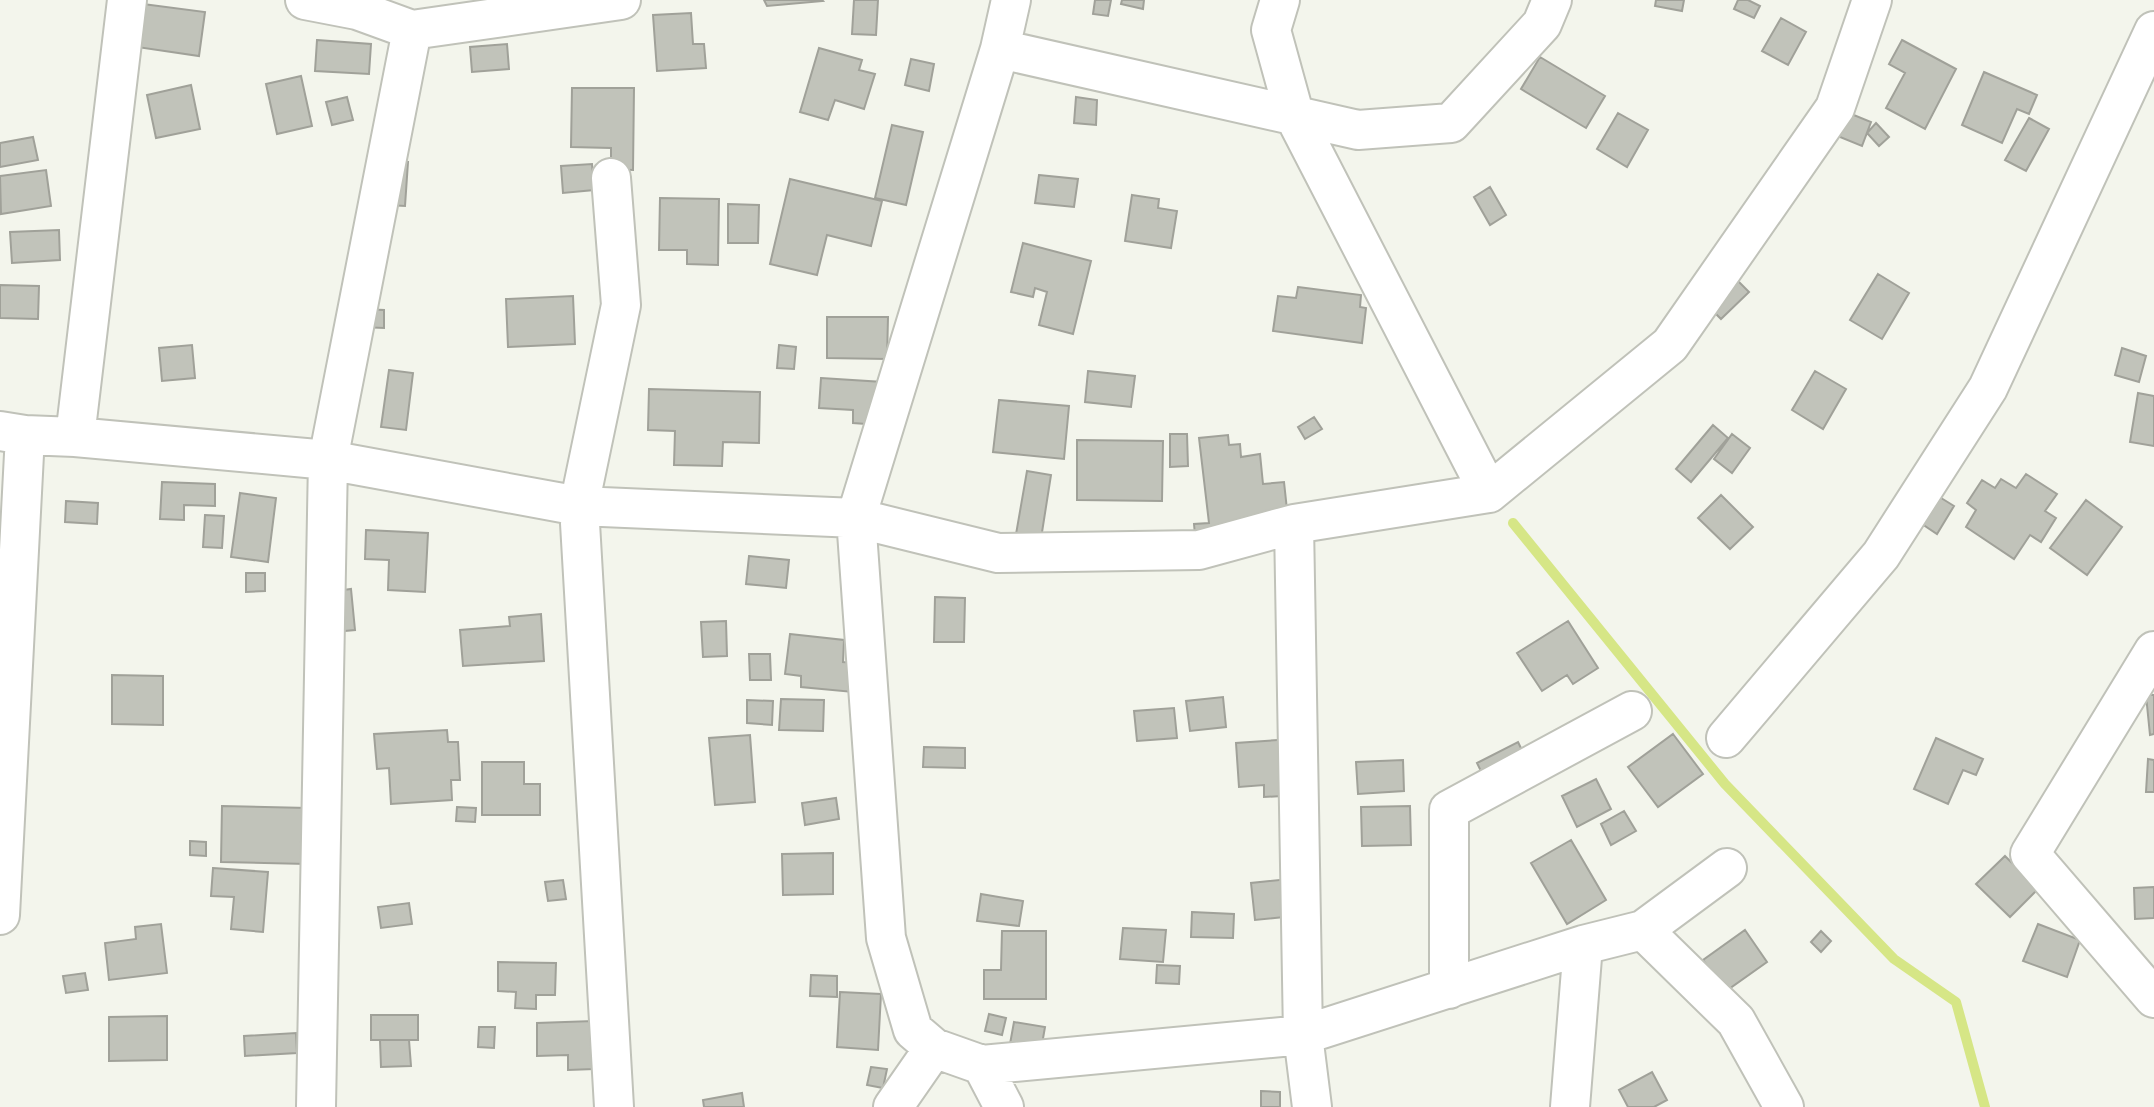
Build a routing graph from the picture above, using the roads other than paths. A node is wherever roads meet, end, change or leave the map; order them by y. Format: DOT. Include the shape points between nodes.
graph roads {
  1 [pos="127,0"];
  2 [pos="305,0"];
  3 [pos="621,0"];
  4 [pos="1012,0"];
  5 [pos="1280,0"];
  6 [pos="1552,0"];
  7 [pos="1872,0"];
  8 [pos="358,5"];
  9 [pos="412,30"];
  10 [pos="2153,36"];
  11 [pos="1000,50"];
  12 [pos="1295,117"];
  13 [pos="611,178"];
  14 [pos="13,433"];
  15 [pos="75,437"];
  16 [pos="328,460"];
  17 [pos="1489,493"];
  18 [pos="579,506"];
  19 [pos="856,518"];
  20 [pos="1294,524"];
  21 [pos="2154,651"];
  22 [pos="1632,711"];
  23 [pos="1726,738"];
  24 [pos="1727,868"];
  25 [pos="0,915"];
  26 [pos="1643,930"];
  27 [pos="1583,945"];
  28 [pos="1449,989"];
  29 [pos="2154,998"];
  30 [pos="1303,1035"];
  31 [pos="934,1048"];
  32 [pos="982,1065"];
  33 [pos="316,1107"];
  34 [pos="614,1107"];
  35 [pos="893,1107"];
  36 [pos="1004,1107"];
  37 [pos="1312,1107"];
  38 [pos="1570,1107"];
  39 [pos="1784,1107"];
  1 -- 15 [label="street"];
  2 -- 8 [label="street"];
  3 -- 9 [label="street"];
  4 -- 11 [label="street"];
  5 -- 12 [label="street" via="1271,30"];
  6 -- 12 [label="street" via="1542,24 1451,123 1359,130"];
  7 -- 17 [label="street" via="1835,108 1670,345"];
  8 -- 9 [label="street"];
  9 -- 16 [label="street"];
  10 -- 23 [label="street" via="1988,388 1881,555"];
  11 -- 12 [label="street"];
  11 -- 19 [label="street"];
  12 -- 17 [label="street"];
  13 -- 18 [label="street" via="621,306"];
  14 -- 15 [label="street"];
  14 -- 25 [label="street"];
  15 -- 16 [label="street"];
  16 -- 18 [label="street"];
  16 -- 33 [label="street"];
  17 -- 20 [label="street"];
  18 -- 19 [label="street"];
  18 -- 34 [label="street"];
  19 -- 20 [label="street" via="998,553 1199,550"];
  19 -- 31 [label="street" via="886,938 913,1030"];
  20 -- 30 [label="street"];
  21 -- 29 [label="street" via="2030,854"];
  22 -- 28 [label="street" via="1448,810"];
  24 -- 26 [label="street"];
  26 -- 27 [label="street"];
  26 -- 39 [label="street" via="1736,1021"];
  27 -- 28 [label="street"];
  27 -- 38 [label="street"];
  28 -- 30 [label="street"];
  30 -- 32 [label="street"];
  30 -- 37 [label="street"];
  31 -- 32 [label="street"];
  31 -- 35 [label="street"];
  32 -- 36 [label="street"];
}
